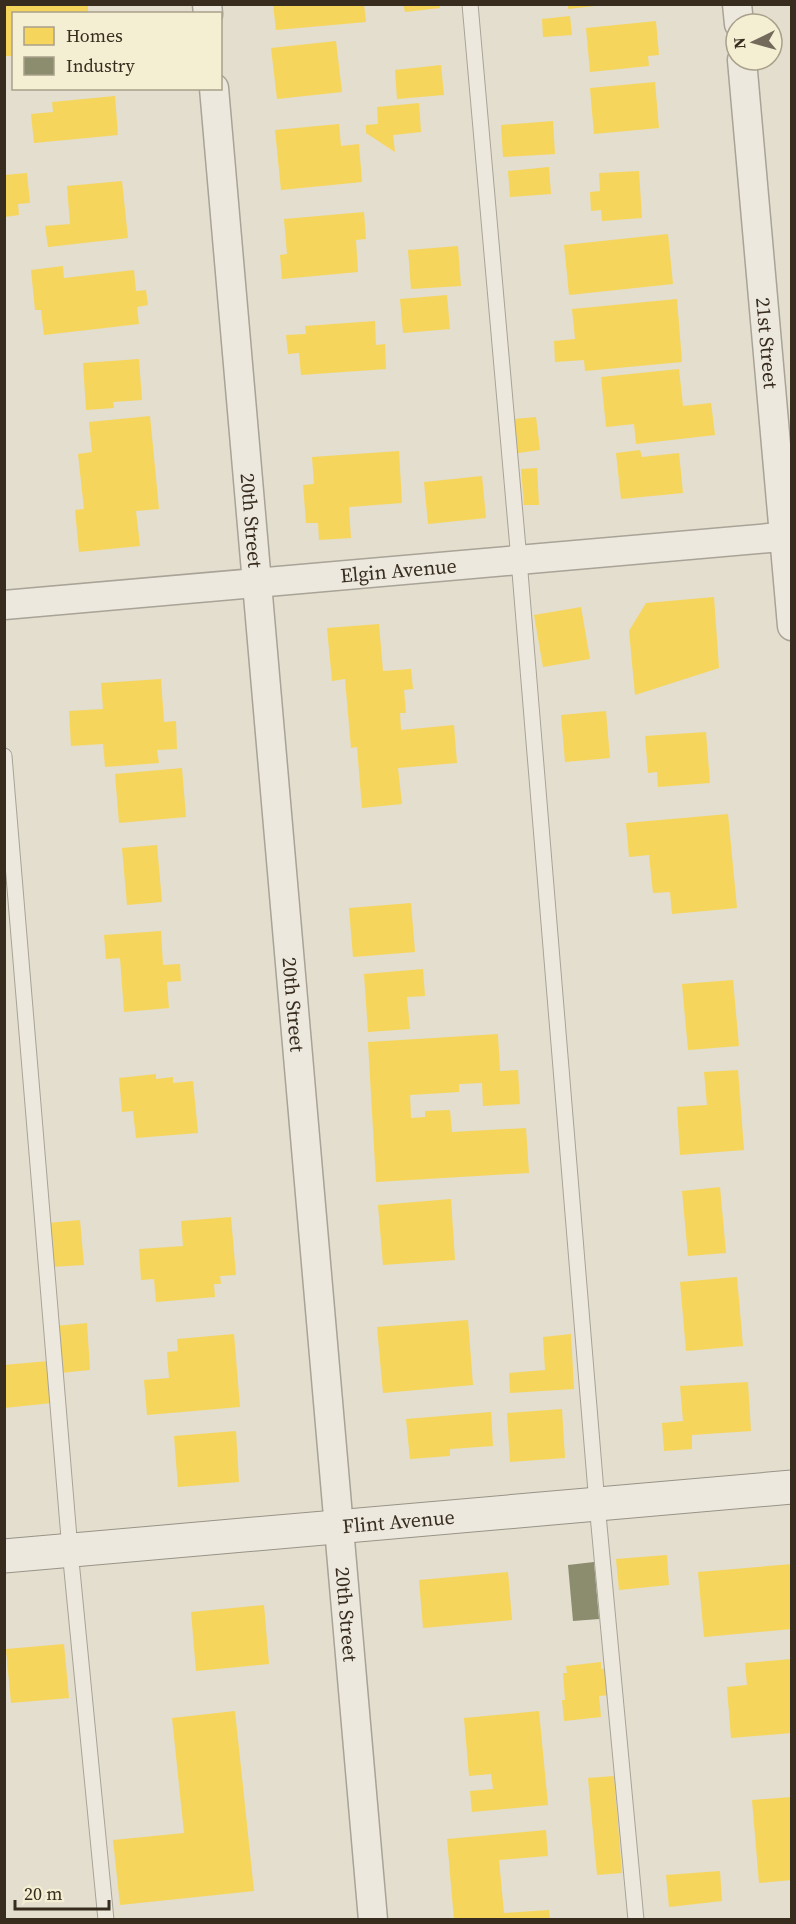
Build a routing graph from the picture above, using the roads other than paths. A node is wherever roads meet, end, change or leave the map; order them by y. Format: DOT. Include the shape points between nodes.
graph roads {
  1 [pos="470,4"];
  2 [pos="743,72"];
  3 [pos="214,90"];
  4 [pos="788,536"];
  5 [pos="519,560"];
  6 [pos="257,582"];
  7 [pos="4,605"];
  8 [pos="792,626"];
  9 [pos="4,756"];
  10 [pos="792,1487"];
  11 [pos="597,1504"];
  12 [pos="339,1527"];
  13 [pos="70,1550"];
  14 [pos="4,1556"];
  15 [pos="106,1920"];
  16 [pos="373,1920"];
  17 [pos="636,1920"];
  1 -- 5 [label="lane"];
  2 -- 4 [label="street, 21st Street"];
  3 -- 6 [label="street, 20th Street"];
  4 -- 5 [label="street, Elgin Avenue"];
  4 -- 8 [label="street, 21st Street"];
  5 -- 6 [label="street, Elgin Avenue"];
  5 -- 11 [label="lane"];
  6 -- 7 [label="street, Elgin Avenue"];
  6 -- 12 [label="street, 20th Street"];
  9 -- 13 [label="lane"];
  10 -- 11 [label="street, Flint Avenue"];
  11 -- 12 [label="street, Flint Avenue"];
  11 -- 17 [label="lane"];
  12 -- 13 [label="street, Flint Avenue"];
  12 -- 16 [label="street, 20th Street"];
  13 -- 14 [label="street, Flint Avenue"];
  13 -- 15 [label="lane"];
}
